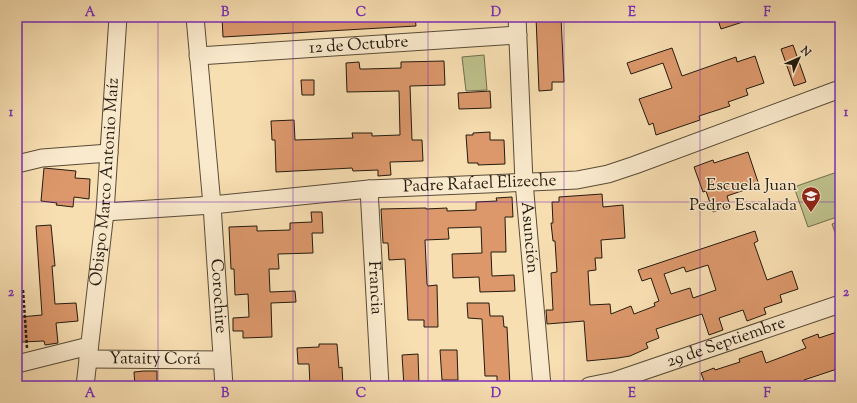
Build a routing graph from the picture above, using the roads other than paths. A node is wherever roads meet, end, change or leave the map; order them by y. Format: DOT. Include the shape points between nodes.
graph roads {
  1 [pos="118,17"];
  2 [pos="195,17"];
  3 [pos="517,17"];
  4 [pos="518,35"];
  5 [pos="198,56"];
  6 [pos="840,89"];
  7 [pos="109,153"];
  8 [pos="17,164"];
  9 [pos="524,182"];
  10 [pos="369,189"];
  11 [pos="212,205"];
  12 [pos="105,212"];
  13 [pos="840,304"];
  14 [pos="89,352"];
  15 [pos="222,360"];
  16 [pos="22,363"];
  17 [pos="615,384"];
  18 [pos="85,386"];
  19 [pos="224,386"];
  20 [pos="380,386"];
  21 [pos="542,386"];
  22 [pos="589,386"];
  1 -- 7 [label="street, Obispo Marco Antonio Maíz"];
  2 -- 5 [label="street, Corochire"];
  3 -- 4 [label="street, Asunción"];
  4 -- 5 [label="street, 12 de Octubre"];
  4 -- 9 [label="street, Asunción"];
  5 -- 11 [label="street, Corochire"];
  6 -- 9 [label="street, Padre Rafael Elizeche" via="608,174 577,180"];
  7 -- 8 [label="street" via="42,158"];
  7 -- 12 [label="street, Obispo Marco Antonio Maíz"];
  9 -- 10 [label="street, Padre Rafael Elizeche"];
  9 -- 21 [label="street, Asunción"];
  10 -- 11 [label="street, Padre Rafael Elizeche"];
  10 -- 20 [label="street, Francia"];
  11 -- 12 [label="street, Padre Rafael Elizeche"];
  11 -- 15 [label="street, Corochire"];
  12 -- 14 [label="street, Obispo Marco Antonio Maíz"];
  13 -- 17 [label="street, 29 de Septiembre"];
  14 -- 15 [label="street, Yataity Corá"];
  14 -- 16 [label="street"];
  14 -- 18 [label="street, Obispo Marco Antonio Maíz"];
  15 -- 19 [label="street, Corochire"];
  17 -- 22 [label="street, 29 de Septiembre"];
}
